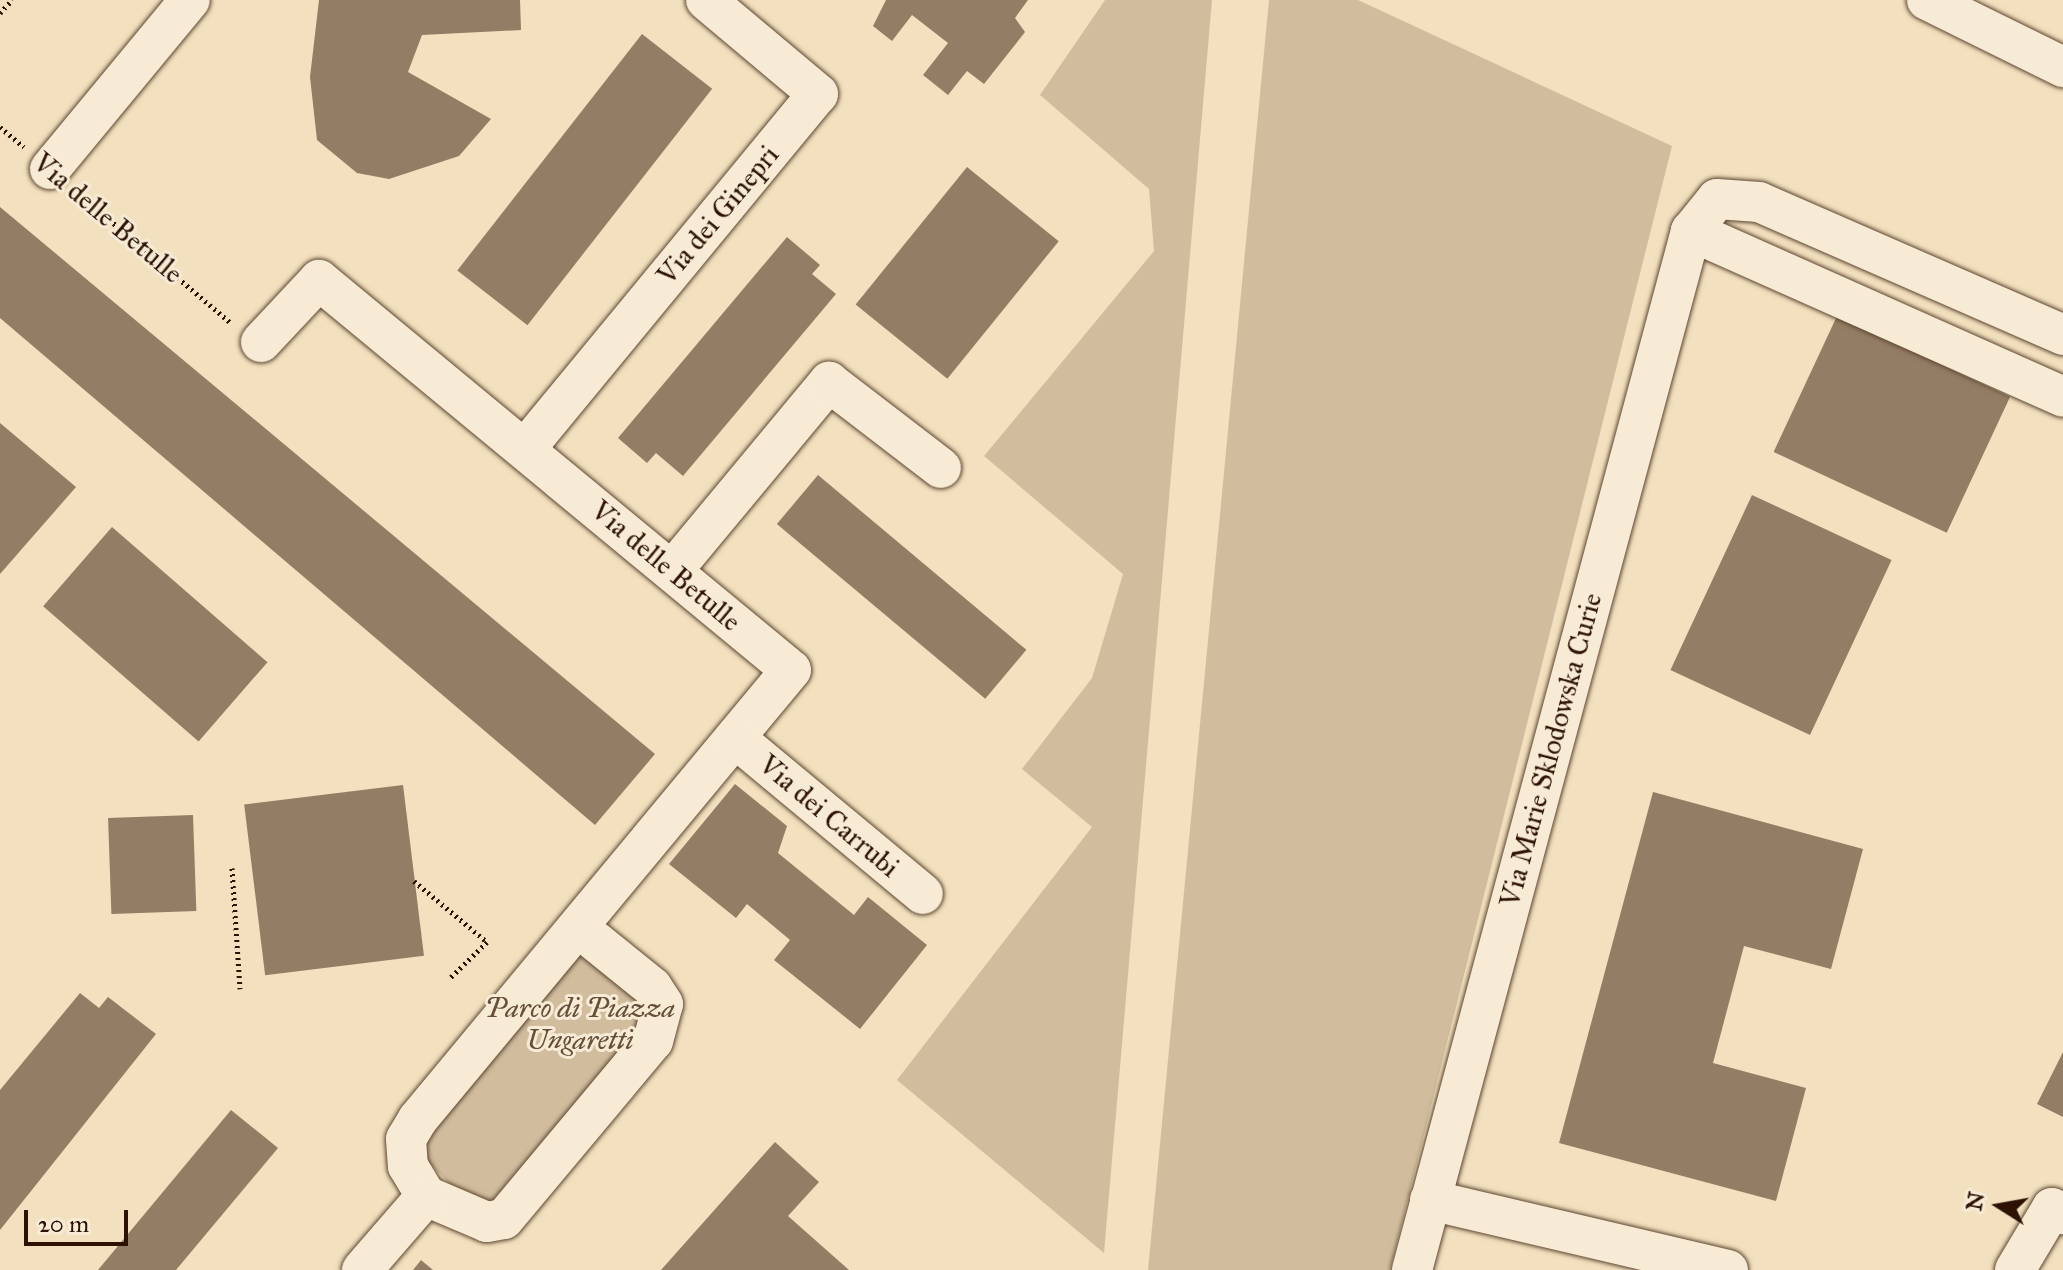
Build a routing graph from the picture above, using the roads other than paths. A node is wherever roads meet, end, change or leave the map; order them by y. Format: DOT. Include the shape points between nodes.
graph roads {
  1 [pos="190,0"];
  2 [pos="706,0"];
  3 [pos="1927,0"];
  4 [pos="2063,67"];
  5 [pos="50,169"];
  6 [pos="1691,231"];
  7 [pos="253,330"];
  8 [pos="2063,335"];
  9 [pos="2063,397"];
  10 [pos="525,449"];
  11 [pos="941,468"];
  12 [pos="672,571"];
  13 [pos="735,738"];
  14 [pos="923,894"];
  15 [pos="580,929"];
  16 [pos="426,1196"];
  17 [pos="1430,1200"];
  18 [pos="2063,1214"];
  19 [pos="362,1270"];
  20 [pos="1412,1270"];
  21 [pos="1728,1270"];
  22 [pos="2015,1270"];
  1 -- 5 [label="street"];
  2 -- 10 [label="street, Via dei Ginepri" via="818,94"];
  3 -- 4 [label="street"];
  6 -- 8 [label="street, Via Marie Sklodowska Curie" via="1717,199 1759,202"];
  6 -- 9 [label="street"];
  6 -- 17 [label="street, Via Marie Sklodowska Curie"];
  7 -- 10 [label="street, Via delle Betulle" via="319,280"];
  10 -- 12 [label="street, Via delle Betulle"];
  11 -- 12 [label="street" via="829,382"];
  12 -- 13 [label="street, Via delle Betulle" via="791,670"];
  13 -- 14 [label="street, Via dei Carrubi"];
  13 -- 15 [label="street, Via delle Betulle"];
  15 -- 16 [label="street, Via delle Betulle" via="406,1139 408,1166"];
  15 -- 16 [label="street" via="652,987 663,1004 653,1041 504,1219 479,1219"];
  16 -- 19 [label="street"];
  17 -- 20 [label="street, Via Marie Sklodowska Curie"];
  17 -- 21 [label="street"];
  18 -- 22 [label="street" via="2052,1208"];
}
